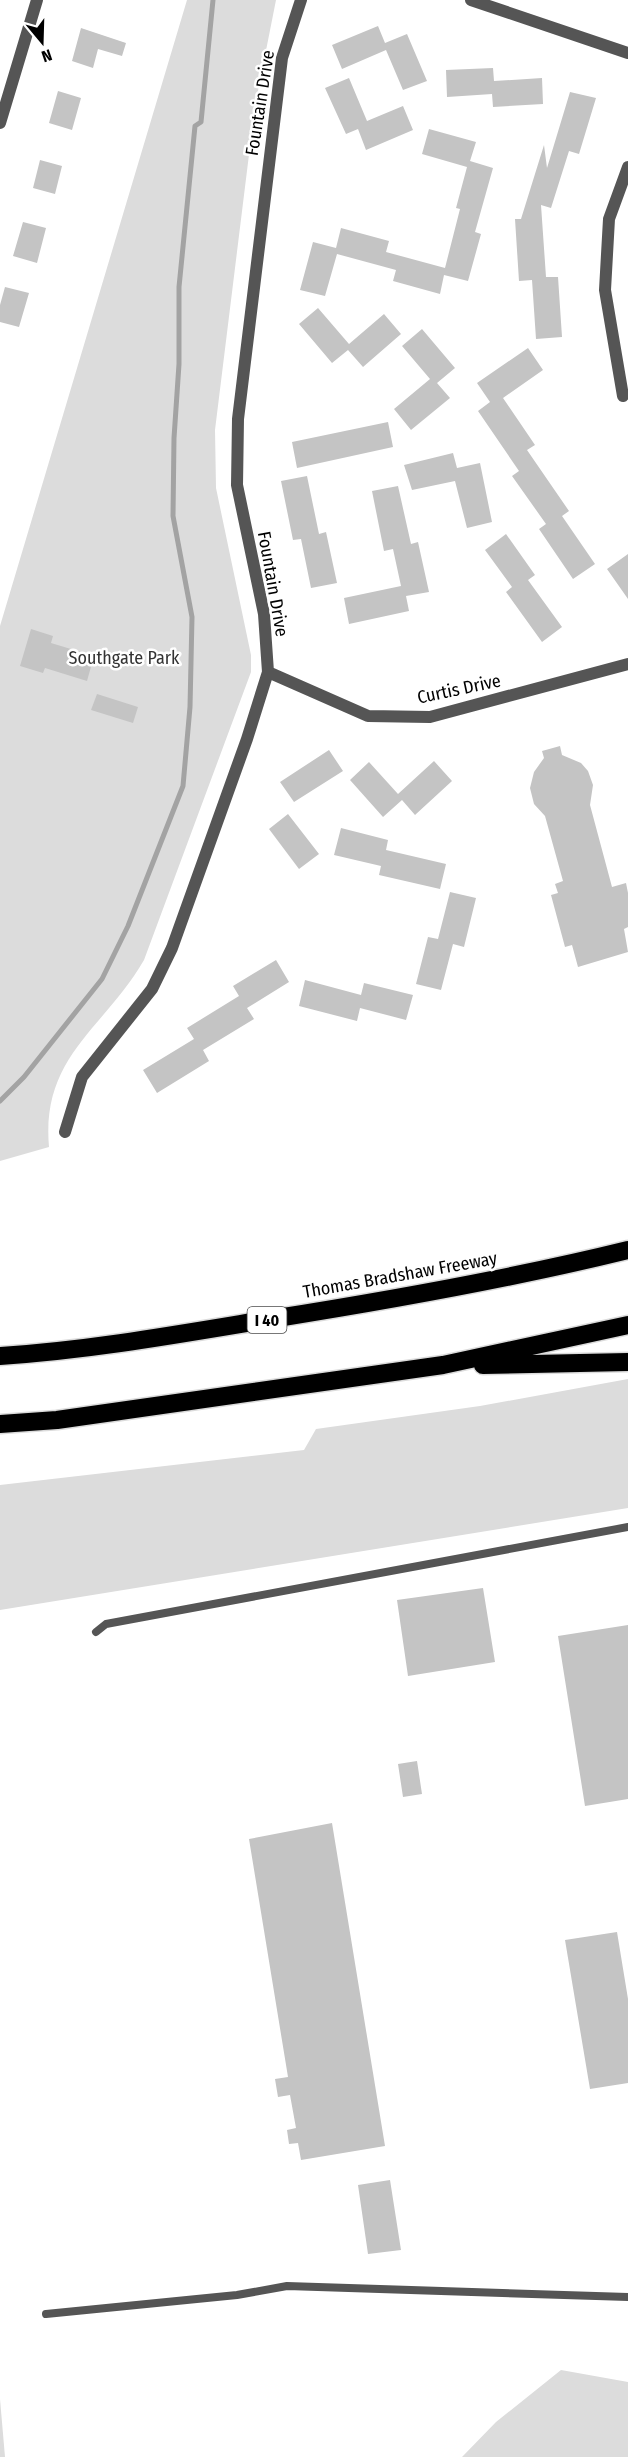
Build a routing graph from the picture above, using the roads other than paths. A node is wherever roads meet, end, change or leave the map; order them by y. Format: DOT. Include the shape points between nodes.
graph roads {
  1 [pos="37,0"];
  2 [pos="301,0"];
  3 [pos="471,0"];
  4 [pos="628,53"];
  5 [pos="0,123"];
  6 [pos="628,167"];
  7 [pos="624,396"];
  8 [pos="628,664"];
  9 [pos="268,672"];
  10 [pos="65,1132"];
  11 [pos="628,1250"];
  12 [pos="628,1325"];
  13 [pos="0,1356"];
  14 [pos="628,1362"];
  15 [pos="443,1365"];
  16 [pos="0,1424"];
  17 [pos="628,1527"];
  18 [pos="96,1632"];
  19 [pos="628,2297"];
  20 [pos="46,2313"];
  1 -- 5 [label="street"];
  2 -- 9 [label="street, Fountain Drive" via="282,58 238,418 237,485 264,614"];
  3 -- 4 [label="street"];
  6 -- 7 [label="street" via="609,219 605,290"];
  8 -- 9 [label="street, Curtis Drive" via="430,717 403,718 368,716"];
  9 -- 10 [label="street, Fountain Drive" via="172,948 152,989 82,1077"];
  11 -- 13 [label="highway, Thomas Bradshaw Freeway / I 40" via="533,1274 324,1310 76,1351"];
  12 -- 15 [label="highway"];
  14 -- 15 [label="highway"];
  15 -- 16 [label="highway" via="69,1418"];
  17 -- 18 [label="lane" via="106,1624"];
  19 -- 20 [label="lane" via="287,2286 237,2295"];
}
